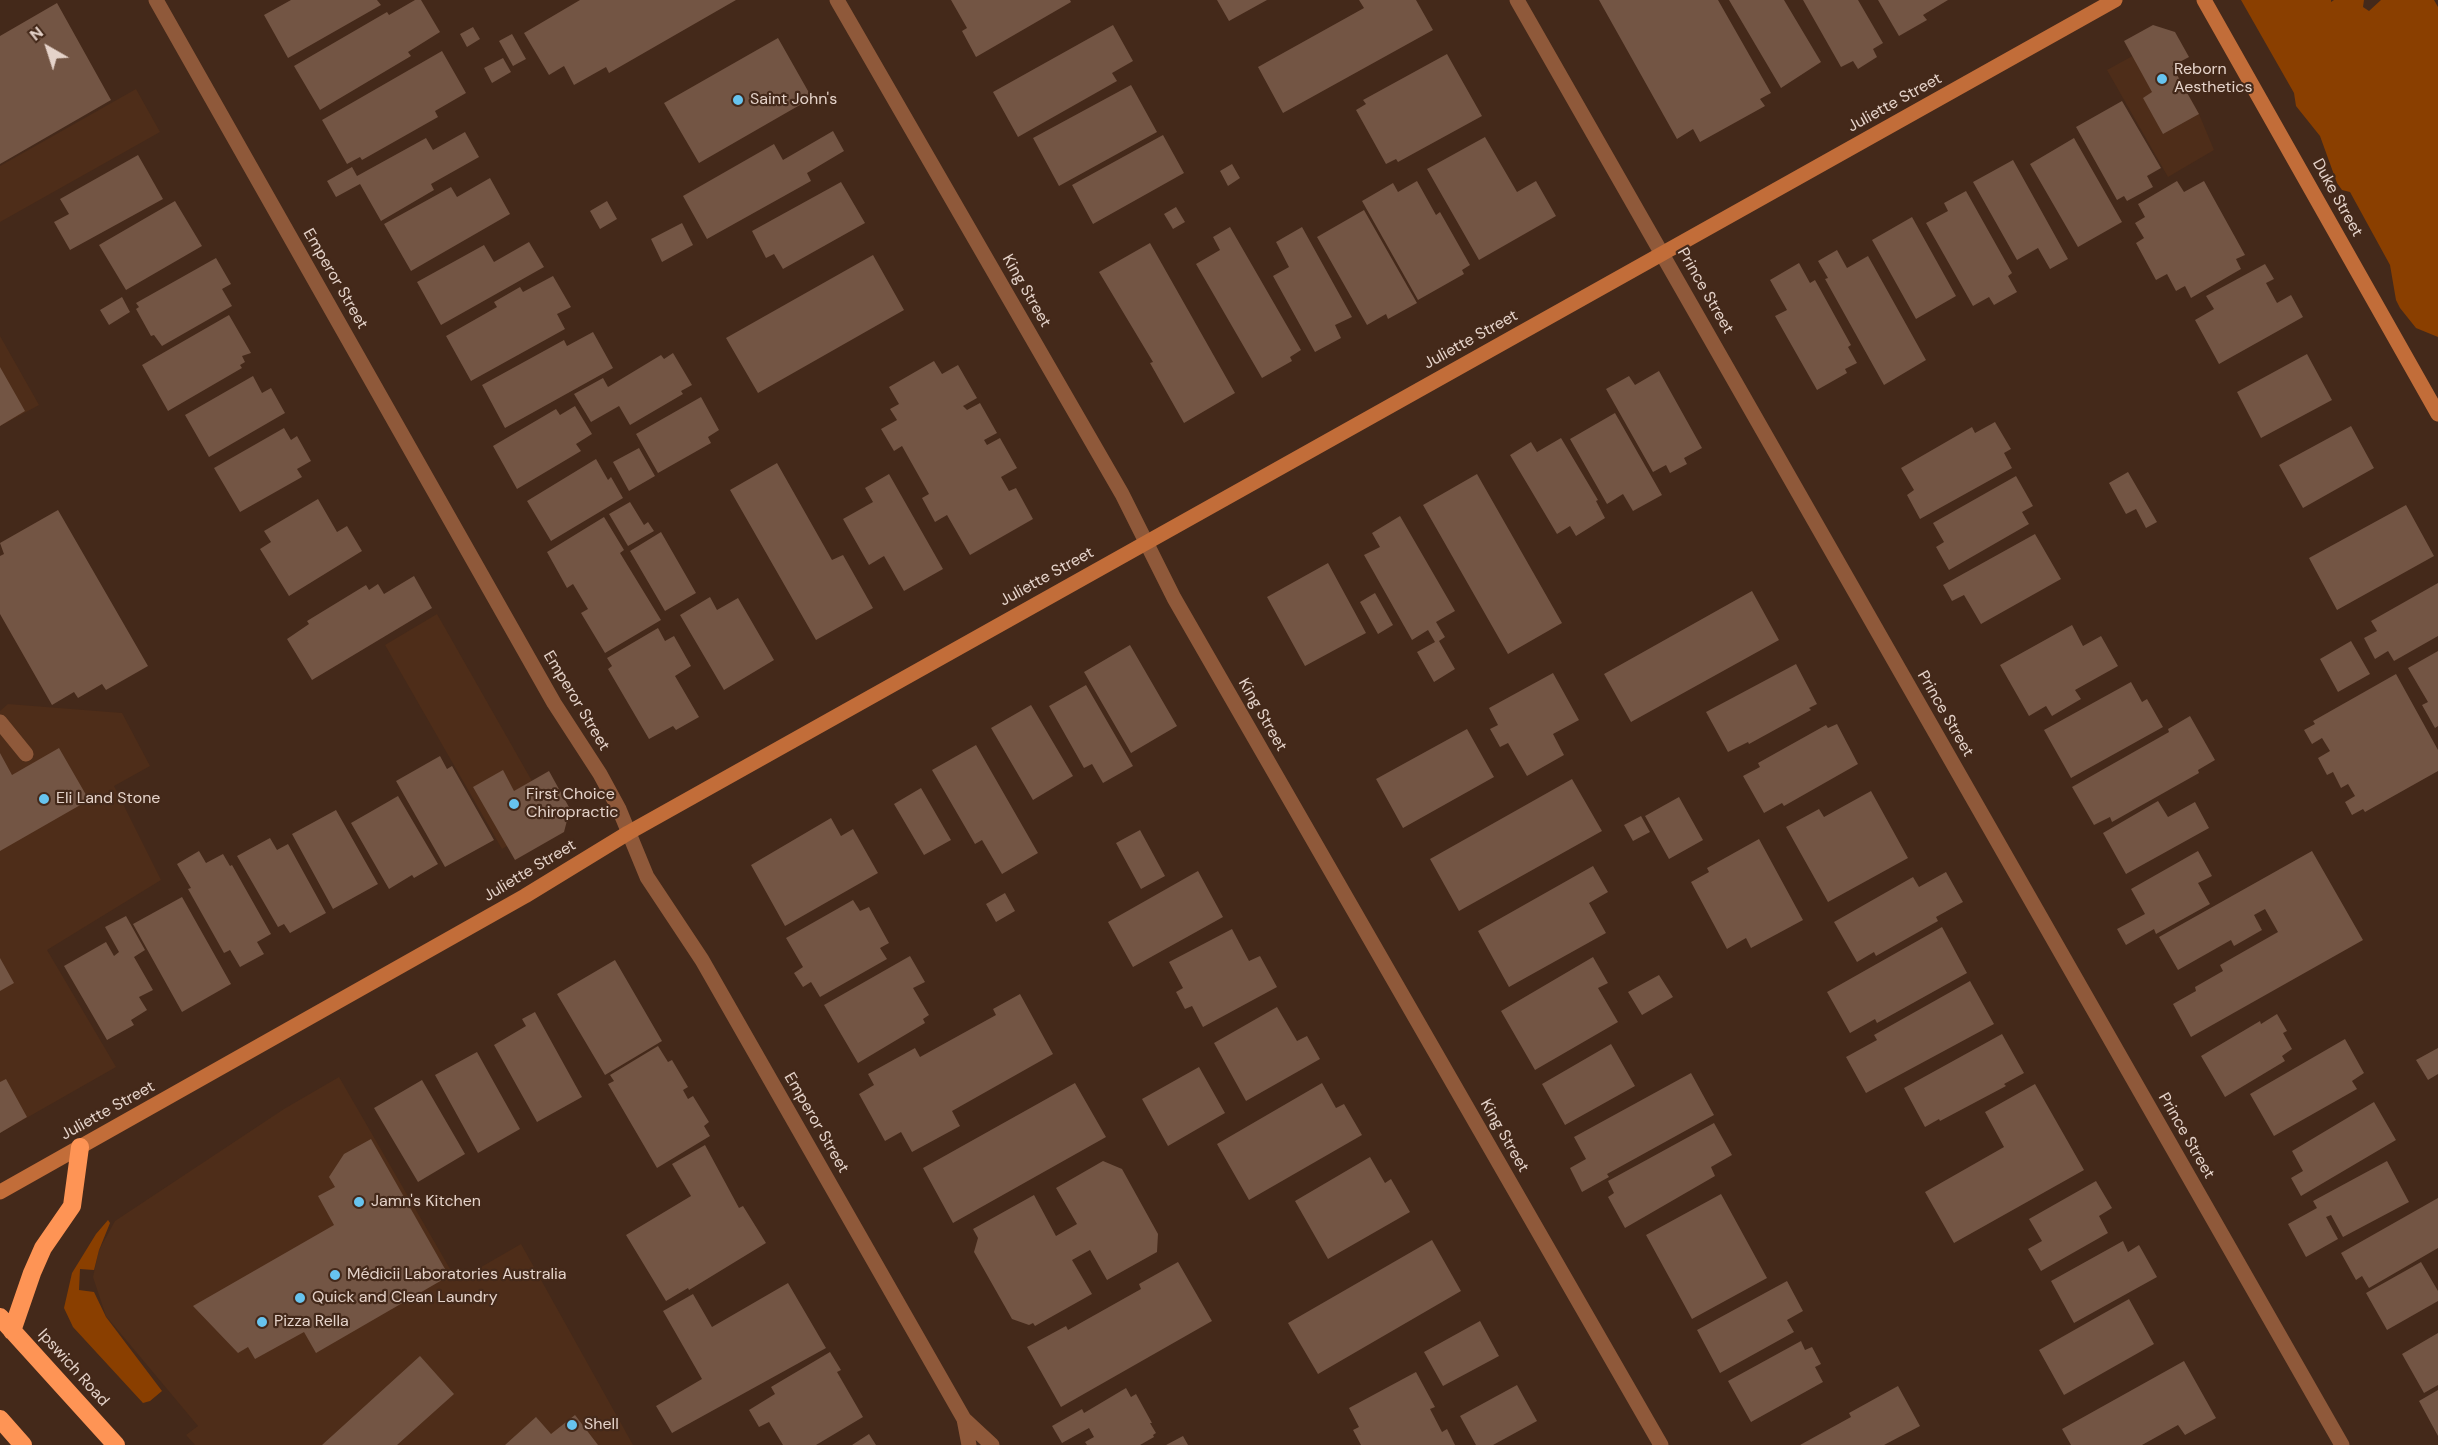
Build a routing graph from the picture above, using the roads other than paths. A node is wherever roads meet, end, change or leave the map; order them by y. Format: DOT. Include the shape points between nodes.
graph roads {
  1 [pos="156,0"];
  2 [pos="837,0"];
  3 [pos="1517,0"];
  4 [pos="2115,0"];
  5 [pos="2204,0"];
  6 [pos="1662,253"];
  7 [pos="2438,414"];
  8 [pos="1146,542"];
  9 [pos="0,722"];
  10 [pos="26,754"];
  11 [pos="628,833"];
  12 [pos="80,1147"];
  13 [pos="0,1192"];
  14 [pos="0,1317"];
  15 [pos="12,1331"];
  16 [pos="0,1419"];
  17 [pos="964,1419"];
  18 [pos="23,1445"];
  19 [pos="116,1445"];
  20 [pos="969,1445"];
  21 [pos="992,1445"];
  22 [pos="1661,1445"];
  23 [pos="2342,1445"];
  1 -- 11 [label="street, Emperor Street" via="554,702 600,774"];
  2 -- 8 [label="street, King Street"];
  3 -- 6 [label="street, Prince Street"];
  4 -- 6 [label="main road, Juliette Street"];
  5 -- 7 [label="main road, Duke Street"];
  6 -- 8 [label="main road, Juliette Street"];
  6 -- 23 [label="street, Prince Street"];
  8 -- 11 [label="main road, Juliette Street"];
  8 -- 22 [label="street, King Street" via="1174,598"];
  9 -- 10 [label="street"];
  11 -- 12 [label="main road, Juliette Street" via="525,896"];
  11 -- 17 [label="street, Emperor Street" via="647,877 702,960"];
  12 -- 13 [label="main road, Juliette Street"];
  12 -- 15 [label="highway" via="72,1206 44,1248"];
  14 -- 15 [label="highway, Ipswich Road"];
  15 -- 19 [label="highway, Ipswich Road"];
  16 -- 18 [label="highway"];
  17 -- 20 [label="street, Emperor Street"];
  17 -- 21 [label="street, Emperor Street"];
}
